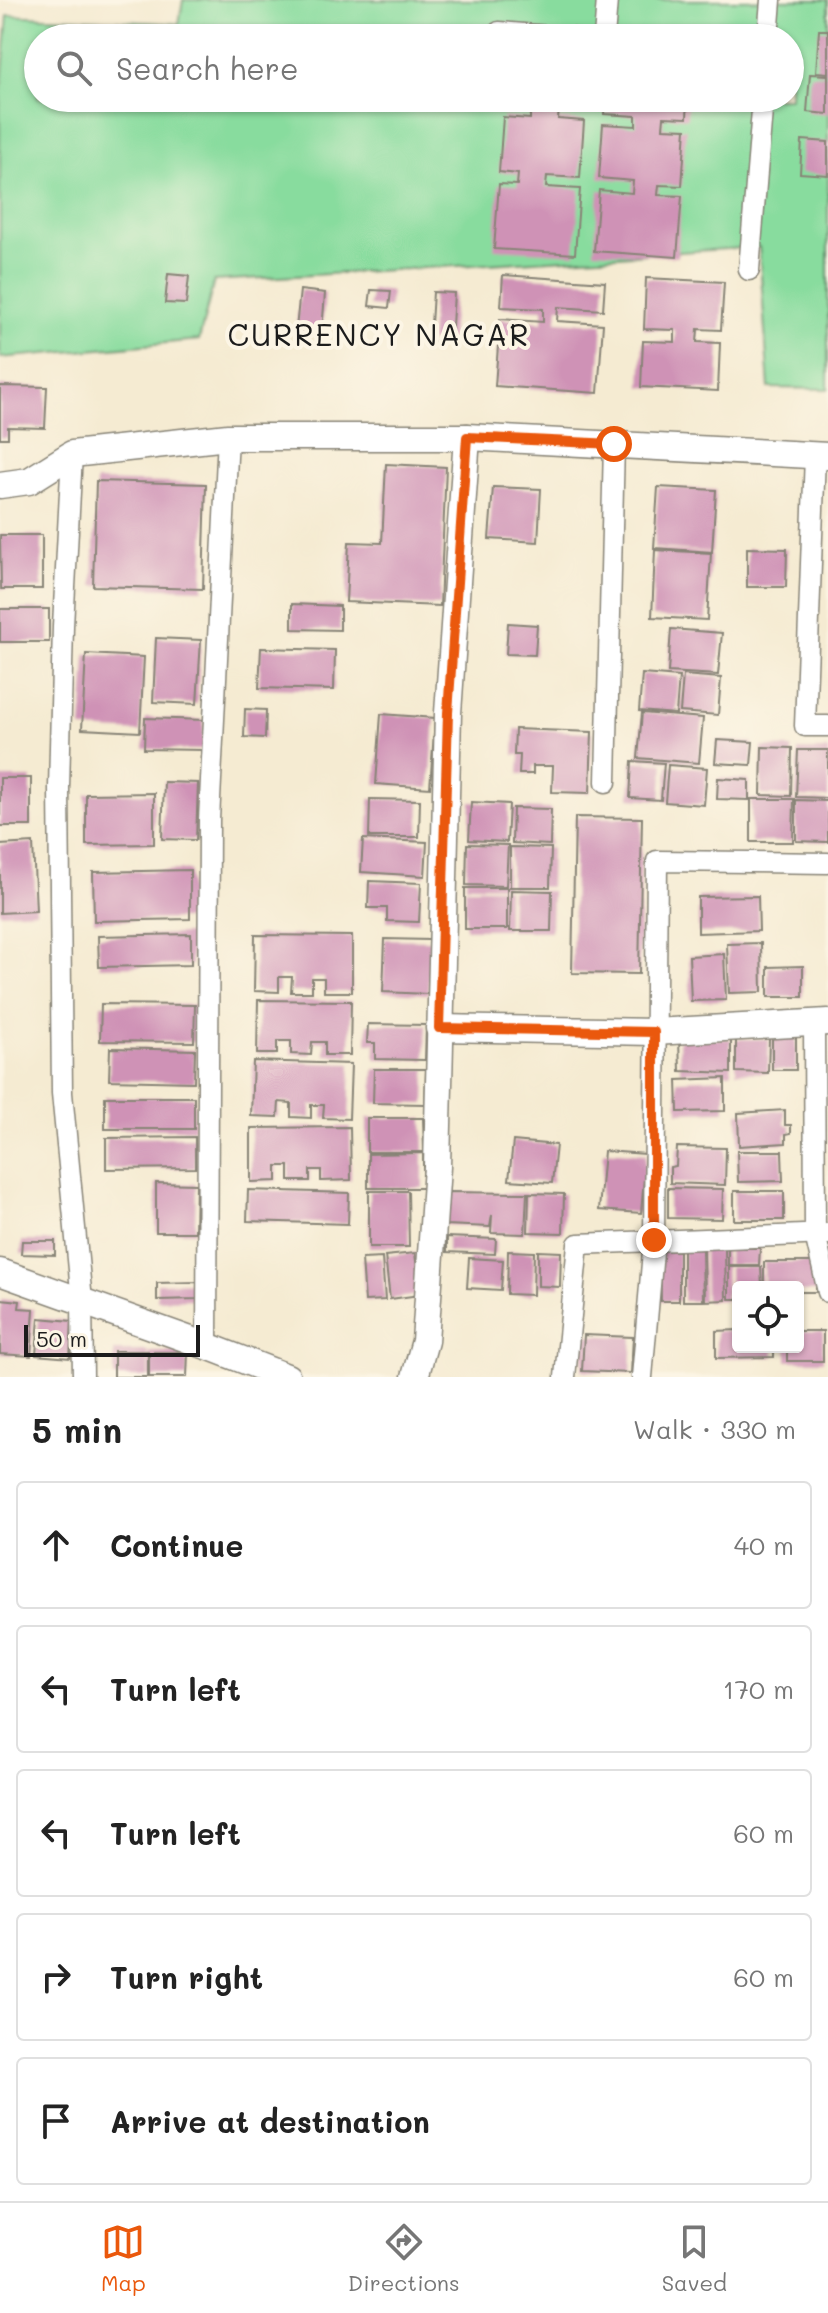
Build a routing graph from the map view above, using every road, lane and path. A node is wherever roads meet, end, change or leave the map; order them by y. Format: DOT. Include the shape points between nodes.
graph roads {
  1 [pos="607,0"];
  2 [pos="771,0"];
  3 [pos="605,24"];
  4 [pos="769,24"];
  5 [pos="762,112"];
  6 [pos="749,270"];
  7 [pos="228,437"];
  8 [pos="467,437"];
  9 [pos="614,444"];
  10 [pos="72,454"];
  11 [pos="822,455"];
  12 [pos="0,485"];
  13 [pos="828,726"];
  14 [pos="606,782"];
  15 [pos="828,863"];
  16 [pos="821,1022"];
  17 [pos="439,1028"];
  18 [pos="654,1032"];
  19 [pos="822,1234"];
  20 [pos="654,1240"];
  21 [pos="0,1272"];
  22 [pos="828,1292"];
  23 [pos="82,1301"];
  24 [pos="207,1346"];
  25 [pos="83,1377"];
  26 [pos="287,1377"];
  27 [pos="415,1377"];
  28 [pos="565,1377"];
  29 [pos="642,1377"];
  1 -- 3 [label="street"];
  2 -- 4 [label="street"];
  5 -- 6 [label="street"];
  7 -- 8 [label="street"];
  7 -- 10 [label="street"];
  7 -- 24 [label="street" via="209,820"];
  8 -- 9 [label="street"];
  8 -- 17 [label="street" via="448,713"];
  9 -- 11 [label="street"];
  9 -- 14 [label="street"];
  10 -- 12 [label="street" via="29,481"];
  10 -- 23 [label="street" via="59,788 62,1093"];
  11 -- 13 [label="street" via="805,726"];
  15 -- 18 [label="street" via="657,861"];
  16 -- 18 [label="street"];
  16 -- 19 [label="street"];
  17 -- 18 [label="street"];
  17 -- 27 [label="street" via="437,1167 425,1341"];
  18 -- 20 [label="street"];
  19 -- 20 [label="street"];
  19 -- 22 [label="street"];
  20 -- 28 [label="street" via="578,1244"];
  20 -- 29 [label="street"];
  21 -- 23 [label="street"];
  23 -- 24 [label="street"];
  23 -- 25 [label="street"];
  24 -- 26 [label="street"];
}
